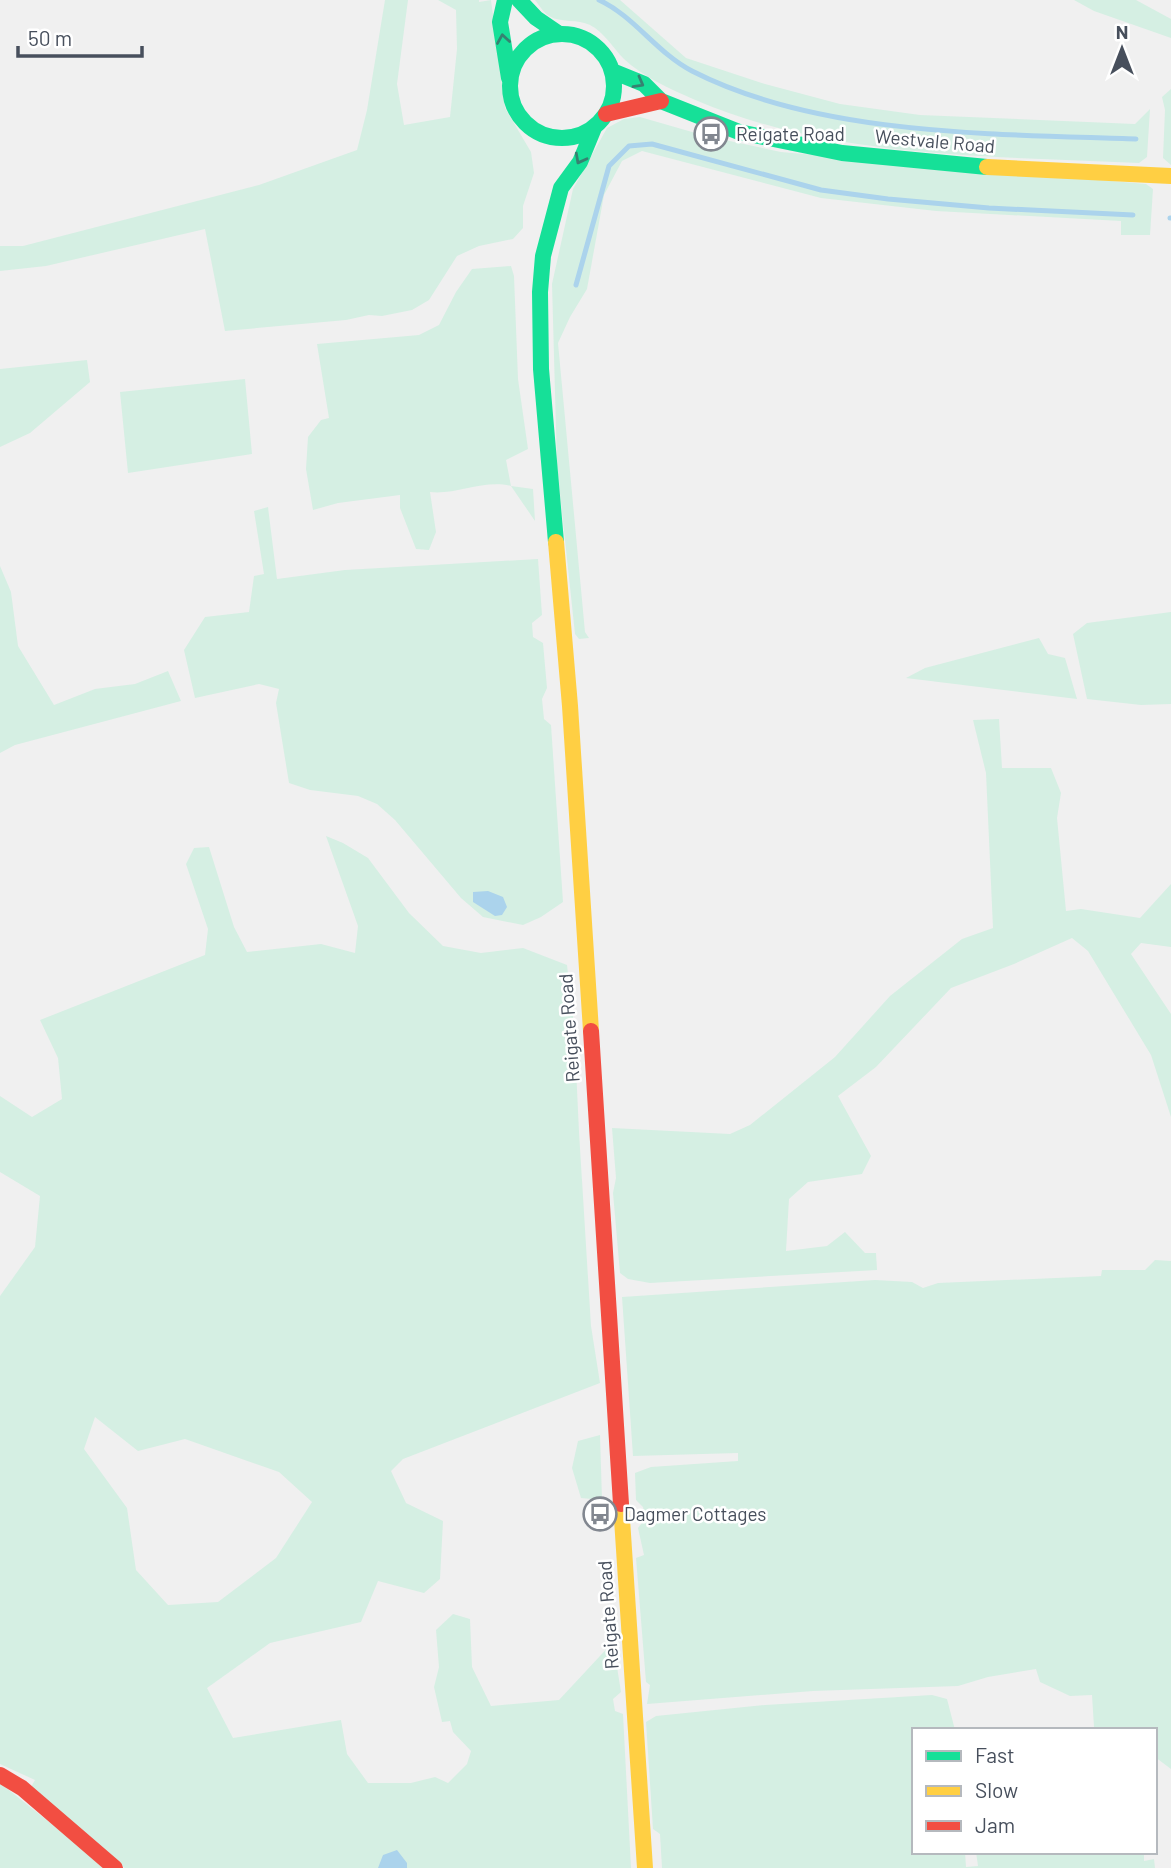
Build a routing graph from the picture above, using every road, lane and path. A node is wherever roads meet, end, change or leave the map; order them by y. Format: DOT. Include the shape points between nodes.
graph roads {
  1 [pos="505,0"];
  2 [pos="519,0"];
  3 [pos="558,33"];
  4 [pos="612,71"];
  5 [pos="509,78"];
  6 [pos="661,101"];
  7 [pos="606,114"];
  8 [pos="594,128"];
  9 [pos="1171,176"];
  10 [pos="0,1775"];
  11 [pos="116,1868"];
  12 [pos="645,1868"];
  5 -- 1 [label="main road, one-way" via="500,22"];
  2 -- 3 [label="main road"];
  3 -- 4 [label="main road" via="592,43 605,55"];
  3 -- 5 [label="main road" via="526,47"];
  4 -- 6 [label="main road, Westvale Road, one-way" via="644,83"];
  4 -- 7 [label="main road" via="612,101"];
  5 -- 8 [label="main road" via="516,113 546,141 578,136"];
  6 -- 7 [label="main road"];
  6 -- 9 [label="main road, Westvale Road" via="739,132 842,153 982,167"];
  7 -- 8 [label="main road"];
  8 -- 12 [label="main road, Reigate Road, one-way" via="580,162 559,181 543,256 541,369 569,695"];
  10 -- 11 [label="main road" via="22,1788"];
}
